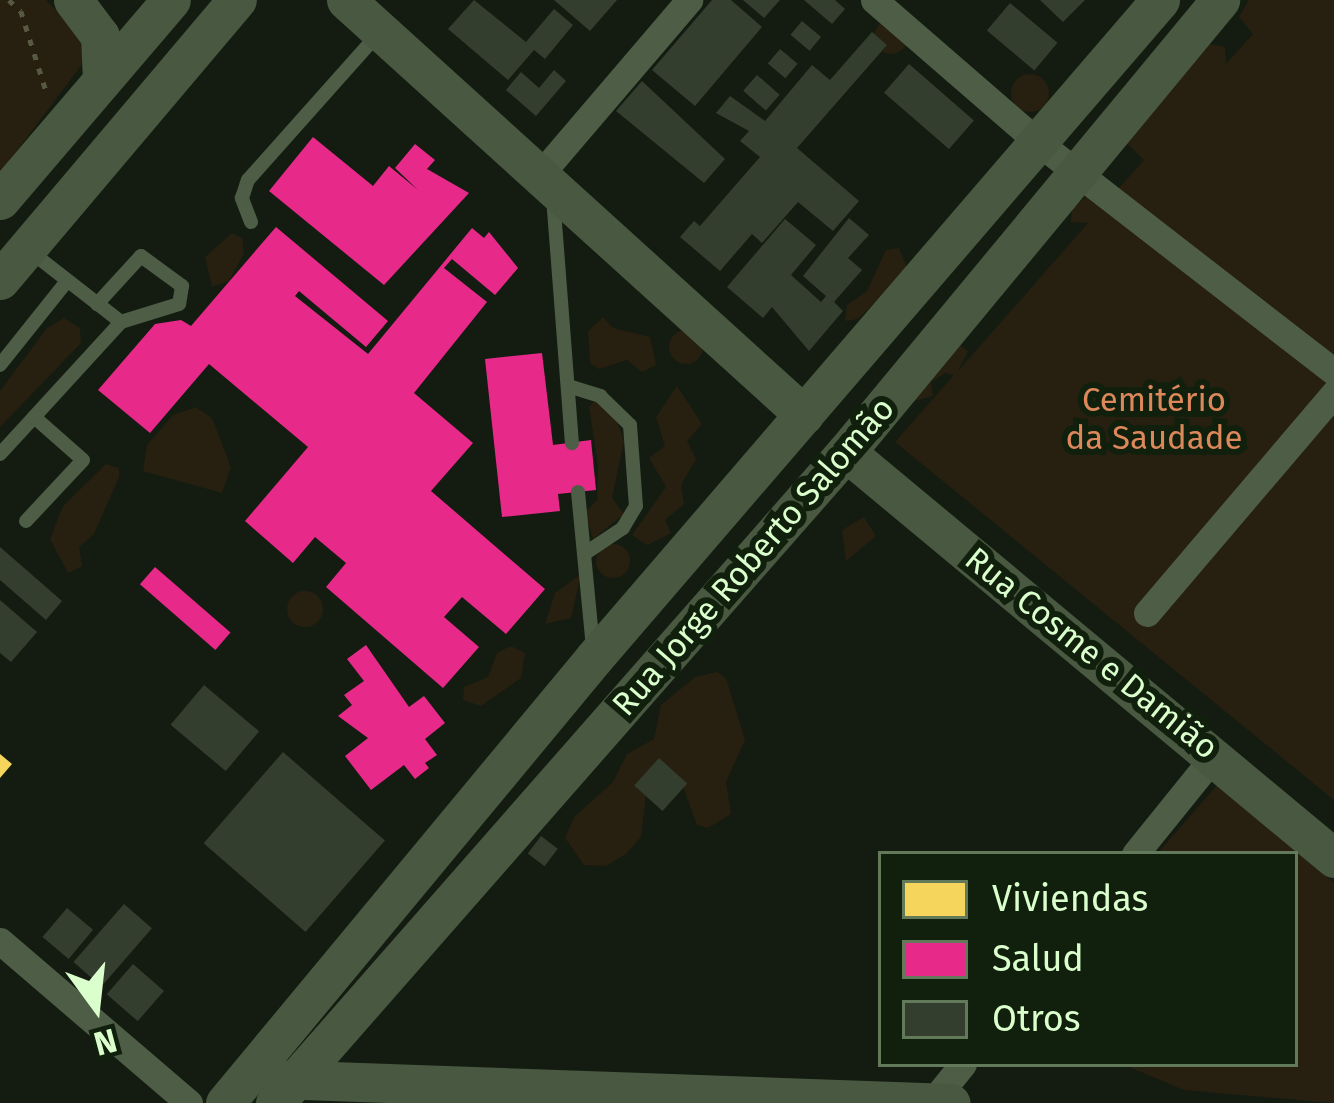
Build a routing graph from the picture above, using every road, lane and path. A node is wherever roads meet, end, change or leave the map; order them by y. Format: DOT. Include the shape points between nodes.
graph roads {
  1 [pos="9,0"];
  2 [pos="73,0"];
  3 [pos="171,0"];
  4 [pos="237,0"];
  5 [pos="346,0"];
  6 [pos="689,0"];
  7 [pos="874,0"];
  8 [pos="1160,0"];
  9 [pos="1220,0"];
  10 [pos="381,32"];
  11 [pos="102,80"];
  12 [pos="49,100"];
  13 [pos="1039,143"];
  14 [pos="1074,168"];
  15 [pos="546,184"];
  16 [pos="0,200"];
  17 [pos="251,222"];
  18 [pos="27,249"];
  19 [pos="0,280"];
  20 [pos="67,280"];
  21 [pos="97,304"];
  22 [pos="121,322"];
  23 [pos="0,365"];
  24 [pos="1334,372"];
  25 [pos="568,386"];
  26 [pos="1334,393"];
  27 [pos="804,415"];
  28 [pos="34,417"];
  29 [pos="572,443"];
  30 [pos="846,452"];
  31 [pos="0,454"];
  32 [pos="578,492"];
  33 [pos="26,521"];
  34 [pos="584,554"];
  35 [pos="1147,613"];
  36 [pos="594,658"];
  37 [pos="1215,755"];
  38 [pos="1137,851"];
  39 [pos="1334,858"];
  40 [pos="0,941"];
  41 [pos="961,1067"];
  42 [pos="279,1090"];
  43 [pos="932,1102"];
  44 [pos="189,1103"];
  45 [pos="226,1103"];
  46 [pos="332,1103"];
  47 [pos="951,1103"];
  1 -- 12 [label="path" via="21,10"];
  2 -- 11 [label="main road" via="100,36"];
  3 -- 11 [label="main road"];
  4 -- 18 [label="main road"];
  5 -- 10 [label="main road, Rua Cosme e Damião"];
  6 -- 15 [label="street"];
  7 -- 13 [label="street"];
  8 -- 13 [label="main road, Rua Jorge Roberto Salomão"];
  9 -- 14 [label="main road, Rua Jorge Roberto Salomão"];
  10 -- 15 [label="main road, Rua Cosme e Damião"];
  10 -- 17 [label="lane" via="248,180 242,198"];
  11 -- 16 [label="main road"];
  13 -- 14 [label="street"];
  13 -- 27 [label="main road, Rua Jorge Roberto Salomão"];
  14 -- 24 [label="street"];
  14 -- 30 [label="main road, Rua Jorge Roberto Salomão"];
  15 -- 25 [label="lane"];
  15 -- 27 [label="main road, Rua Cosme e Damião"];
  18 -- 19 [label="main road"];
  18 -- 20 [label="lane"];
  20 -- 21 [label="lane"];
  20 -- 23 [label="lane"];
  21 -- 22 [label="lane"];
  21 -- 22 [label="lane" via="141,256 182,286 178,304"];
  22 -- 28 [label="lane"];
  25 -- 29 [label="lane"];
  25 -- 34 [label="lane" via="600,396 630,425 636,506 623,528"];
  26 -- 35 [label="street"];
  27 -- 30 [label="main road, Rua Cosme e Damião" via="840,415"];
  27 -- 36 [label="main road, Rua Jorge Roberto Salomão"];
  28 -- 31 [label="lane"];
  28 -- 33 [label="lane" via="83,460"];
  30 -- 37 [label="main road, Rua Cosme e Damião"];
  30 -- 42 [label="main road, Rua Jorge Roberto Salomão"];
  32 -- 34 [label="lane"];
  34 -- 36 [label="lane"];
  36 -- 42 [label="main road, Rua Jorge Roberto Salomão"];
  37 -- 38 [label="street"];
  37 -- 39 [label="main road, Rua Cosme e Damião"];
  40 -- 44 [label="street"];
  41 -- 43 [label="street"];
  42 -- 43 [label="main road"];
  42 -- 45 [label="main road, Rua Jorge Roberto Salomão"];
  42 -- 46 [label="lane"];
  43 -- 47 [label="main road"];
}
